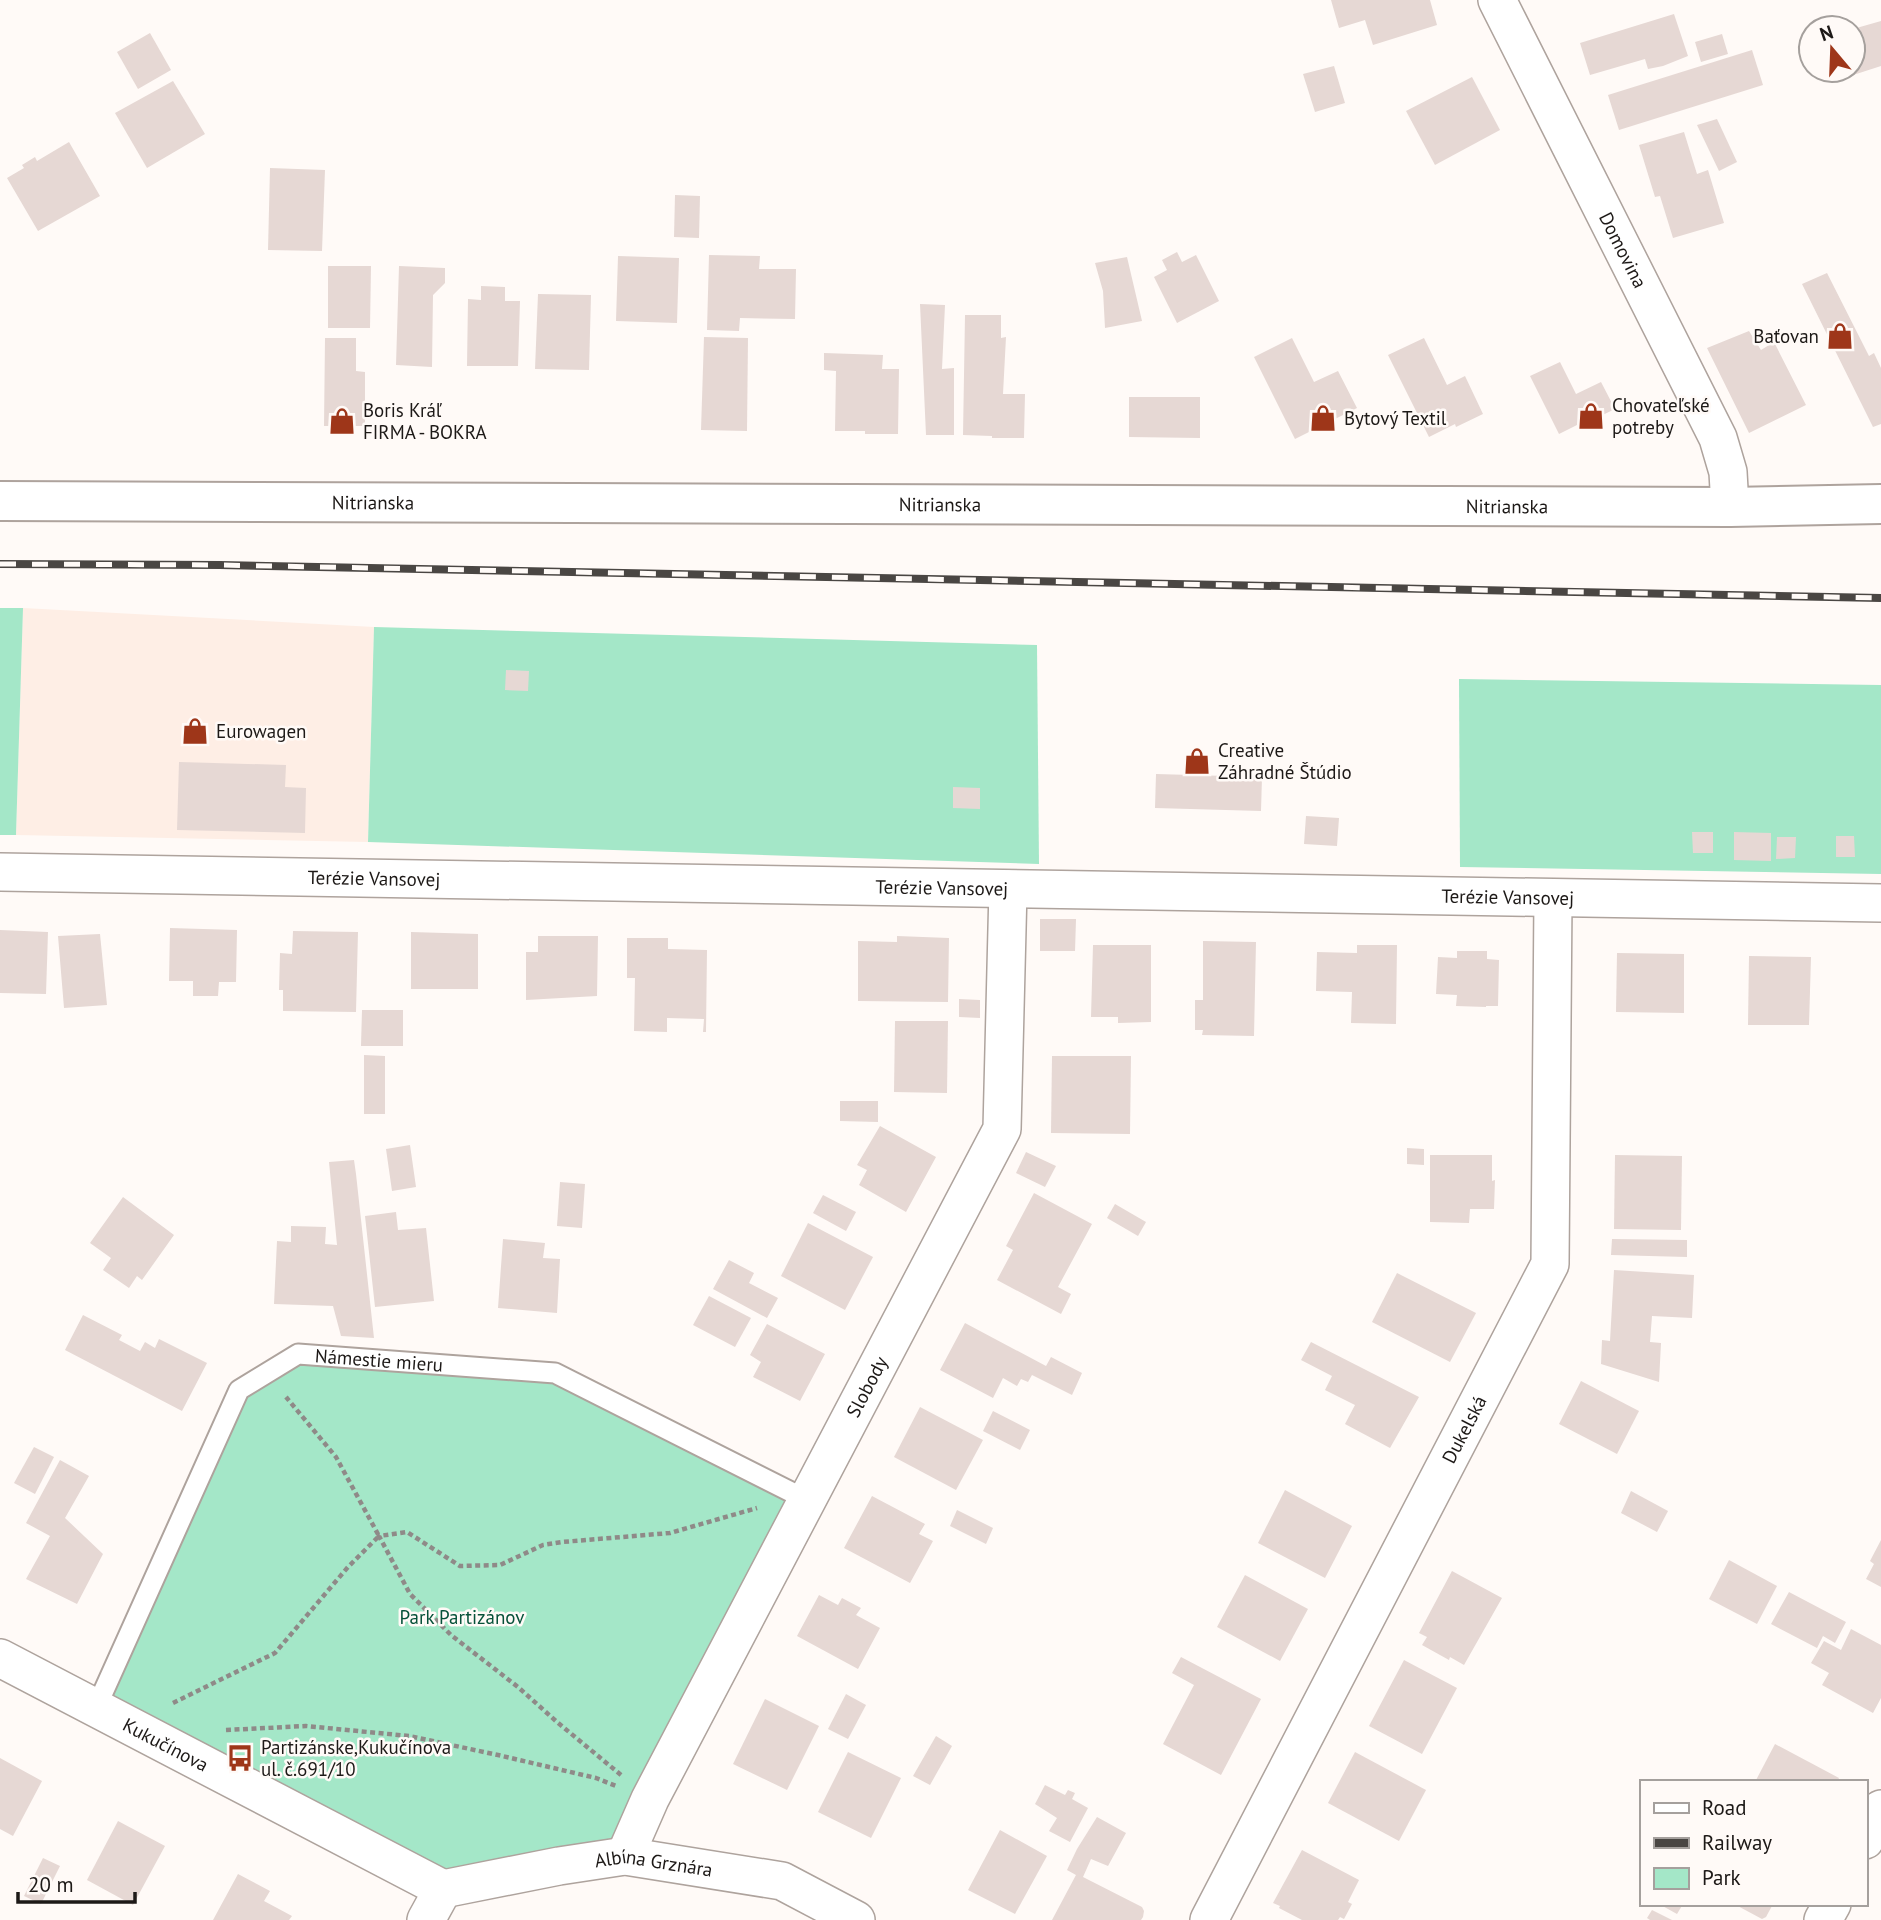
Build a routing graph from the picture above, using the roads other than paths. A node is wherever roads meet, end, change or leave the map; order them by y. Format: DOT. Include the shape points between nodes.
graph roads {
  1 [pos="1497,0"];
  2 [pos="0,501"];
  3 [pos="1881,503"];
  4 [pos="1730,508"];
  5 [pos="0,873"];
  6 [pos="1008,889"];
  7 [pos="1553,898"];
  8 [pos="1881,903"];
  9 [pos="807,1500"];
  10 [pos="0,1658"];
  11 [pos="96,1708"];
  12 [pos="1881,1809"];
  13 [pos="1867,1835"];
  14 [pos="625,1856"];
  15 [pos="434,1905"];
  16 [pos="856,1920"];
  17 [pos="1209,1920"];
  1 -- 4 [label="street, Domovina" via="1718,438 1728,472"];
  2 -- 4 [label="main road, Nitrianska"];
  3 -- 4 [label="main road, Nitrianska"];
  5 -- 6 [label="street, Terézie Vansovej"];
  6 -- 7 [label="street, Terézie Vansovej"];
  6 -- 9 [label="street, Slobody" via="1002,1129"];
  7 -- 8 [label="street, Terézie Vansovej"];
  7 -- 17 [label="street, Dukelská" via="1549,1264"];
  9 -- 11 [label="lane, Námestie mieru" via="555,1373 298,1354 239,1390"];
  9 -- 14 [label="street, Slobody" via="650,1799"];
  10 -- 11 [label="street, Kukučínova"];
  11 -- 15 [label="street, Kukučínova" via="176,1749"];
  12 -- 13 [label="street"];
  14 -- 15 [label="street, Albína Grznára" via="559,1866"];
  14 -- 16 [label="street, Albína Grznára" via="782,1881"];
}
